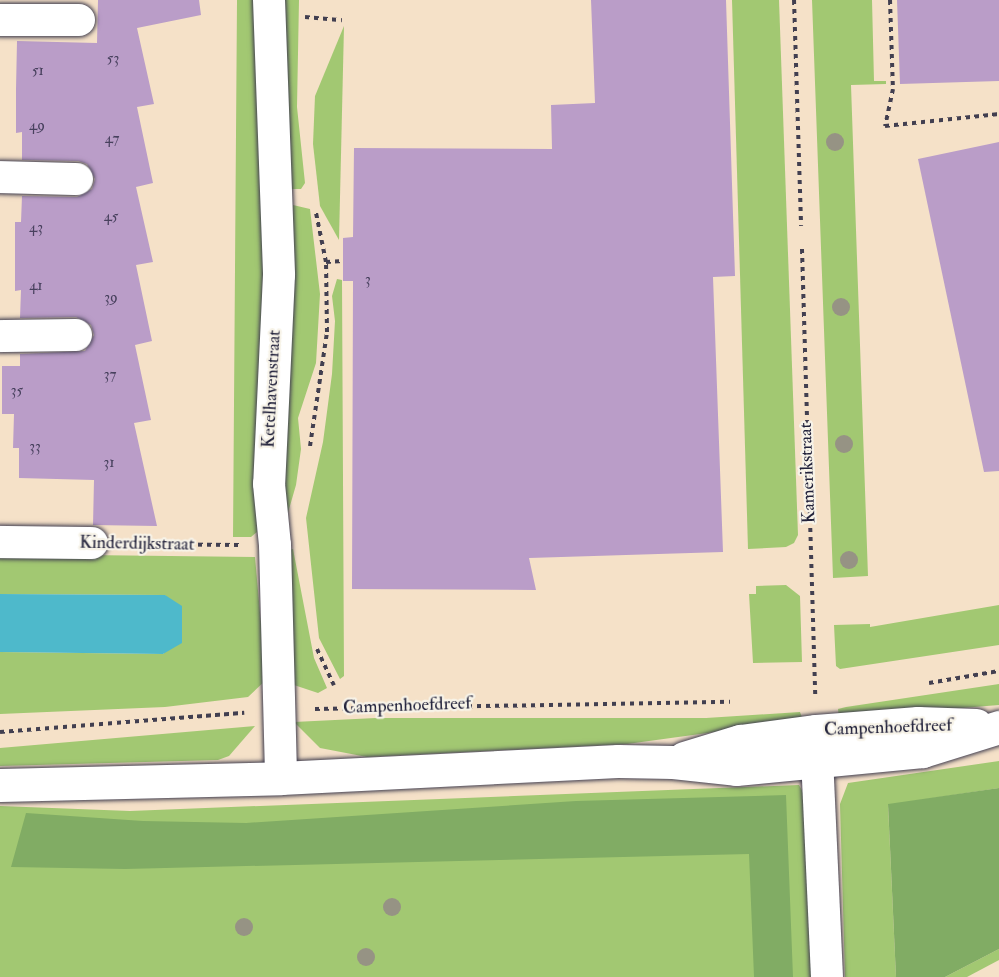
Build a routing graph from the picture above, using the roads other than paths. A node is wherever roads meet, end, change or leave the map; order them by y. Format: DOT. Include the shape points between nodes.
graph roads {
  1 [pos="268,0"];
  2 [pos="0,20"];
  3 [pos="79,20"];
  4 [pos="0,177"];
  5 [pos="77,179"];
  6 [pos="76,335"];
  7 [pos="0,336"];
  8 [pos="0,542"];
  9 [pos="92,543"];
  10 [pos="999,726"];
  11 [pos="816,731"];
  12 [pos="673,762"];
  13 [pos="817,763"];
  14 [pos="281,778"];
  15 [pos="0,785"];
  16 [pos="827,977"];
  1 -- 14 [label="street, Ketelhavenstraat" via="279,275 269,484 275,545"];
  2 -- 3 [label="street"];
  4 -- 5 [label="street"];
  6 -- 7 [label="street"];
  8 -- 9 [label="street, Kinderdijkstraat"];
  10 -- 11 [label="street, Campenhoefdreef" via="918,723"];
  10 -- 13 [label="street, Campenhoefdreef" via="922,751"];
  11 -- 12 [label="street, Campenhoefdreef" via="740,741"];
  11 -- 13 [label="street"];
  12 -- 13 [label="street, Campenhoefdreef" via="736,769"];
  12 -- 14 [label="street, Campenhoefdreef"];
  13 -- 16 [label="street"];
  14 -- 15 [label="street, Campenhoefdreef"];
}
